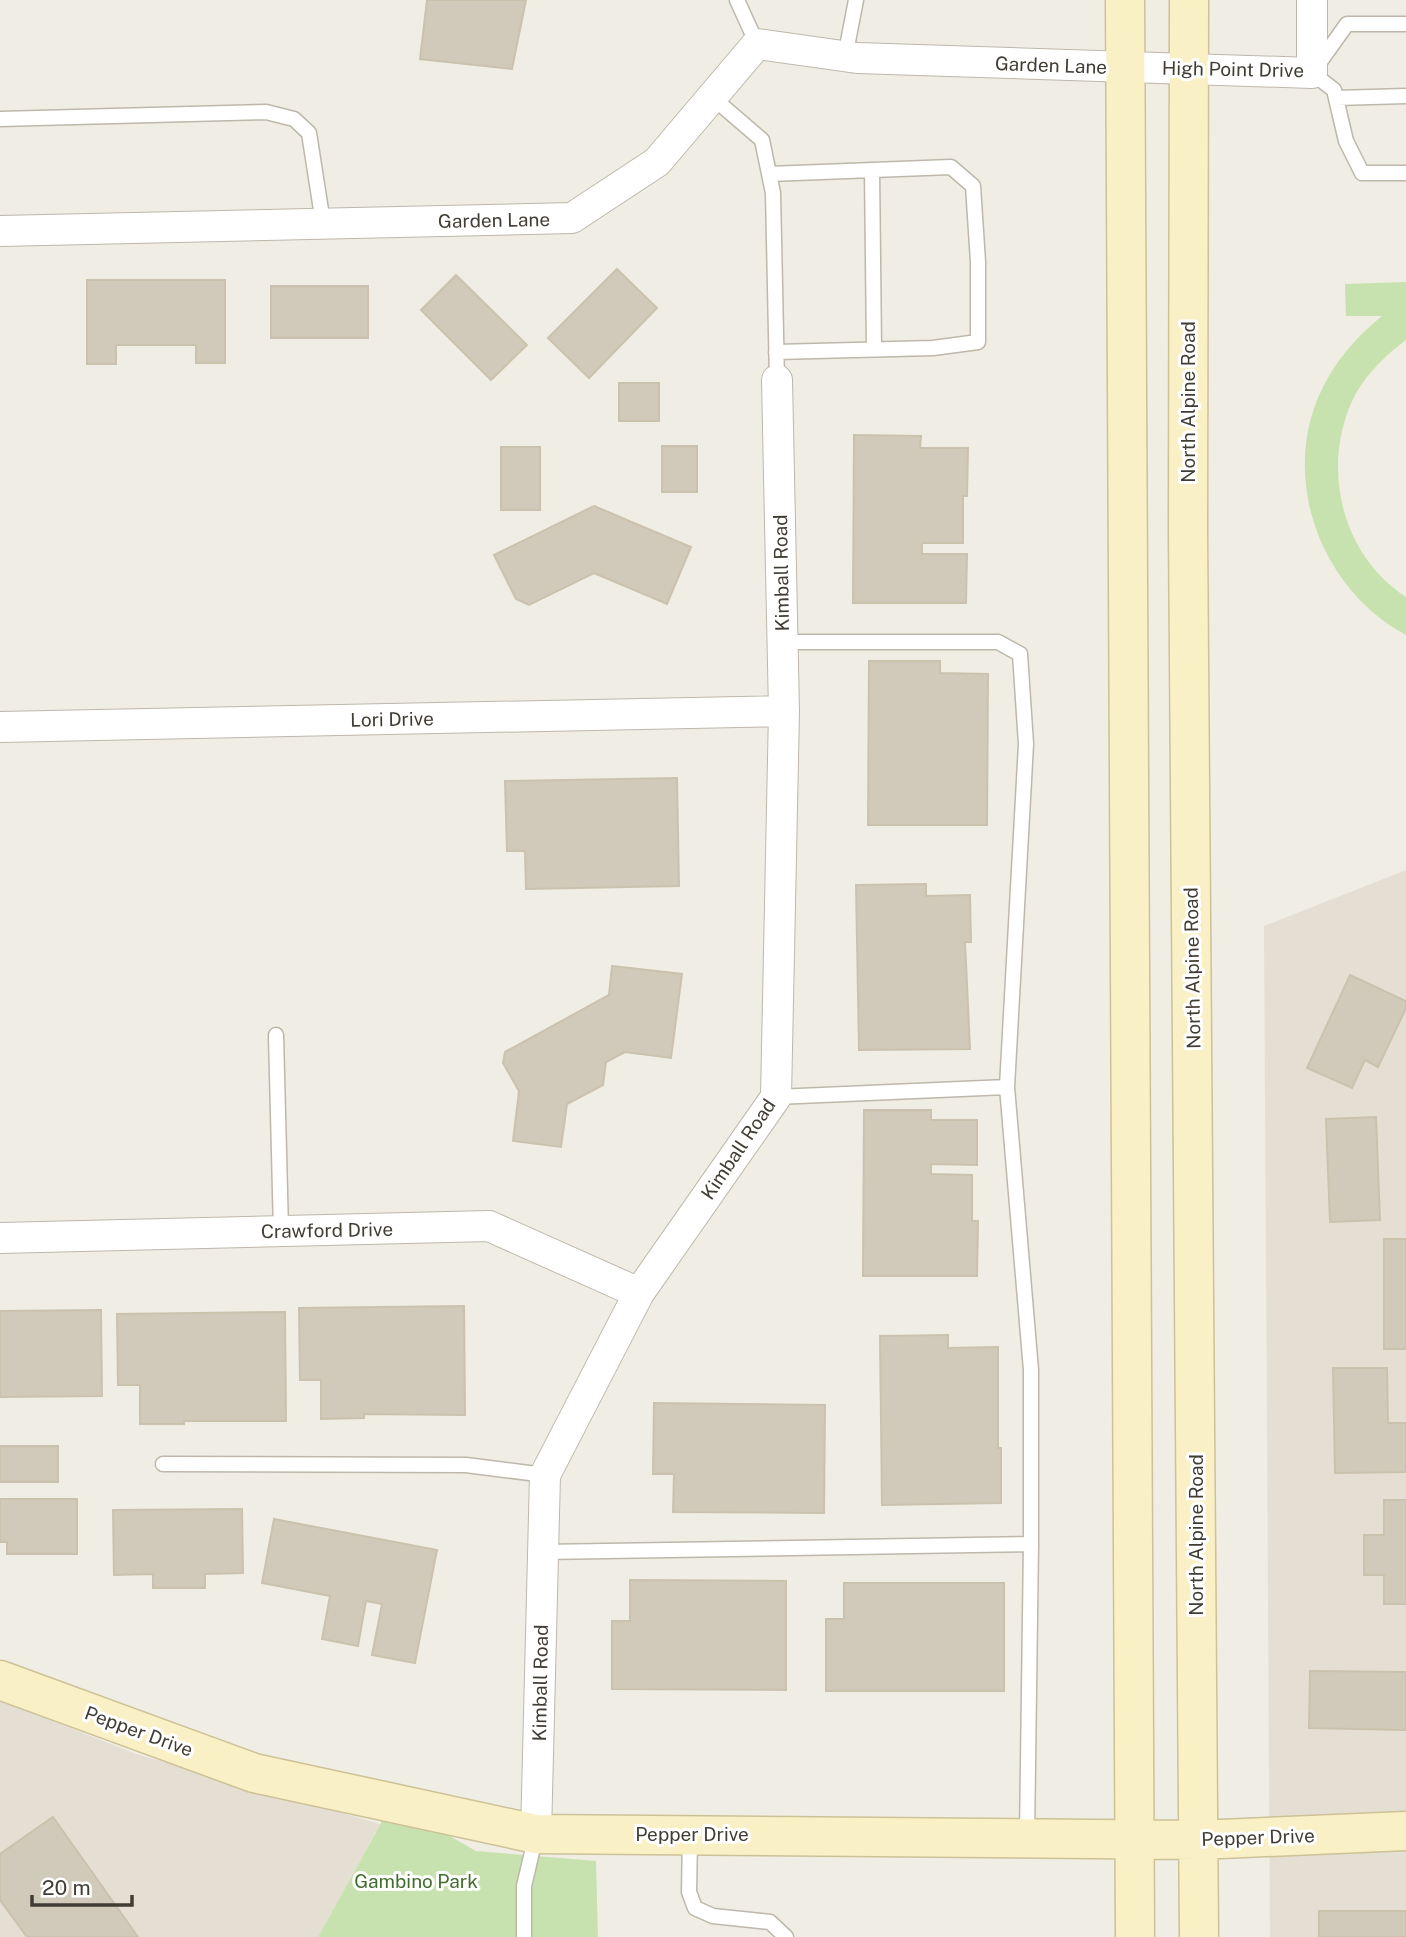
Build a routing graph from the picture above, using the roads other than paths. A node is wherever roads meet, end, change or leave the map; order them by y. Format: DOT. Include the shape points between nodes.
graph roads {
  1 [pos="737,0"];
  2 [pos="1125,0"];
  3 [pos="1189,0"];
  4 [pos="1312,0"];
  5 [pos="854,2"];
  6 [pos="1406,24"];
  7 [pos="757,44"];
  8 [pos="845,57"];
  9 [pos="1125,68"];
  10 [pos="1190,68"];
  11 [pos="1312,73"];
  12 [pos="1406,96"];
  13 [pos="712,97"];
  14 [pos="1336,98"];
  15 [pos="0,119"];
  16 [pos="872,170"];
  17 [pos="1406,173"];
  18 [pos="769,174"];
  19 [pos="323,223"];
  20 [pos="0,231"];
  21 [pos="874,349"];
  22 [pos="777,366"];
  23 [pos="782,642"];
  24 [pos="784,711"];
  25 [pos="0,727"];
  26 [pos="276,1034"];
  27 [pos="1007,1087"];
  28 [pos="776,1097"];
  29 [pos="281,1231"];
  30 [pos="0,1238"];
  31 [pos="639,1293"];
  32 [pos="163,1464"];
  33 [pos="545,1475"];
  34 [pos="1031,1544"];
  35 [pos="543,1552"];
  36 [pos="2,1685"];
  37 [pos="1406,1831"];
  38 [pos="536,1833"];
  39 [pos="691,1833"];
  40 [pos="1027,1839"];
  41 [pos="1135,1840"];
  42 [pos="1198,1840"];
  43 [pos="524,1937"];
  44 [pos="786,1937"];
  45 [pos="1135,1937"];
  46 [pos="1199,1937"];
  1 -- 7 [label="lane"];
  2 -- 9 [label="main road"];
  3 -- 10 [label="main road, North Alpine Road"];
  4 -- 11 [label="street, High Point Drive"];
  5 -- 8 [label="lane"];
  6 -- 11 [label="lane" via="1347,24"];
  7 -- 8 [label="street, Garden Lane"];
  7 -- 13 [label="street, Garden Lane"];
  8 -- 9 [label="street, Garden Lane"];
  9 -- 10 [label="street, High Point Drive"];
  9 -- 41 [label="main road"];
  10 -- 11 [label="street, High Point Drive"];
  10 -- 42 [label="main road, North Alpine Road" via="1188,531"];
  11 -- 14 [label="lane" via="1334,90"];
  12 -- 14 [label="lane"];
  13 -- 18 [label="lane" via="762,140"];
  13 -- 19 [label="street, Garden Lane" via="657,162 572,218"];
  14 -- 17 [label="lane" via="1346,141 1363,173"];
  15 -- 19 [label="lane" via="266,112 294,119 309,132"];
  16 -- 18 [label="lane"];
  16 -- 21 [label="lane"];
  16 -- 21 [label="lane" via="951,167 973,187 978,262 978,342"];
  18 -- 22 [label="lane" via="774,193"];
  19 -- 20 [label="street, Garden Lane"];
  21 -- 22 [label="lane"];
  22 -- 23 [label="street, Kimball Road"];
  23 -- 24 [label="street, Kimball Road"];
  23 -- 27 [label="lane" via="998,642 1020,654 1026,744"];
  24 -- 25 [label="street, Lori Drive"];
  24 -- 28 [label="street, Kimball Road"];
  26 -- 29 [label="lane"];
  27 -- 28 [label="lane"];
  27 -- 34 [label="lane" via="1031,1370"];
  28 -- 31 [label="street, Kimball Road"];
  29 -- 30 [label="street, Crawford Drive"];
  29 -- 31 [label="street, Crawford Drive" via="489,1226"];
  31 -- 33 [label="street, Kimball Road"];
  32 -- 33 [label="lane" via="466,1465"];
  33 -- 35 [label="street, Kimball Road"];
  34 -- 35 [label="lane"];
  34 -- 40 [label="lane"];
  35 -- 38 [label="street, Kimball Road"];
  36 -- 38 [label="main road, Pepper Drive" via="254,1773"];
  37 -- 42 [label="main road, Pepper Drive"];
  38 -- 39 [label="main road, Pepper Drive"];
  38 -- 43 [label="lane" via="524,1886"];
  39 -- 40 [label="main road, Pepper Drive"];
  39 -- 44 [label="lane" via="689,1892 695,1908 713,1916 770,1922"];
  40 -- 41 [label="main road, Pepper Drive"];
  41 -- 42 [label="main road, Pepper Drive"];
  41 -- 45 [label="main road"];
  42 -- 46 [label="main road, North Alpine Road"];
}
